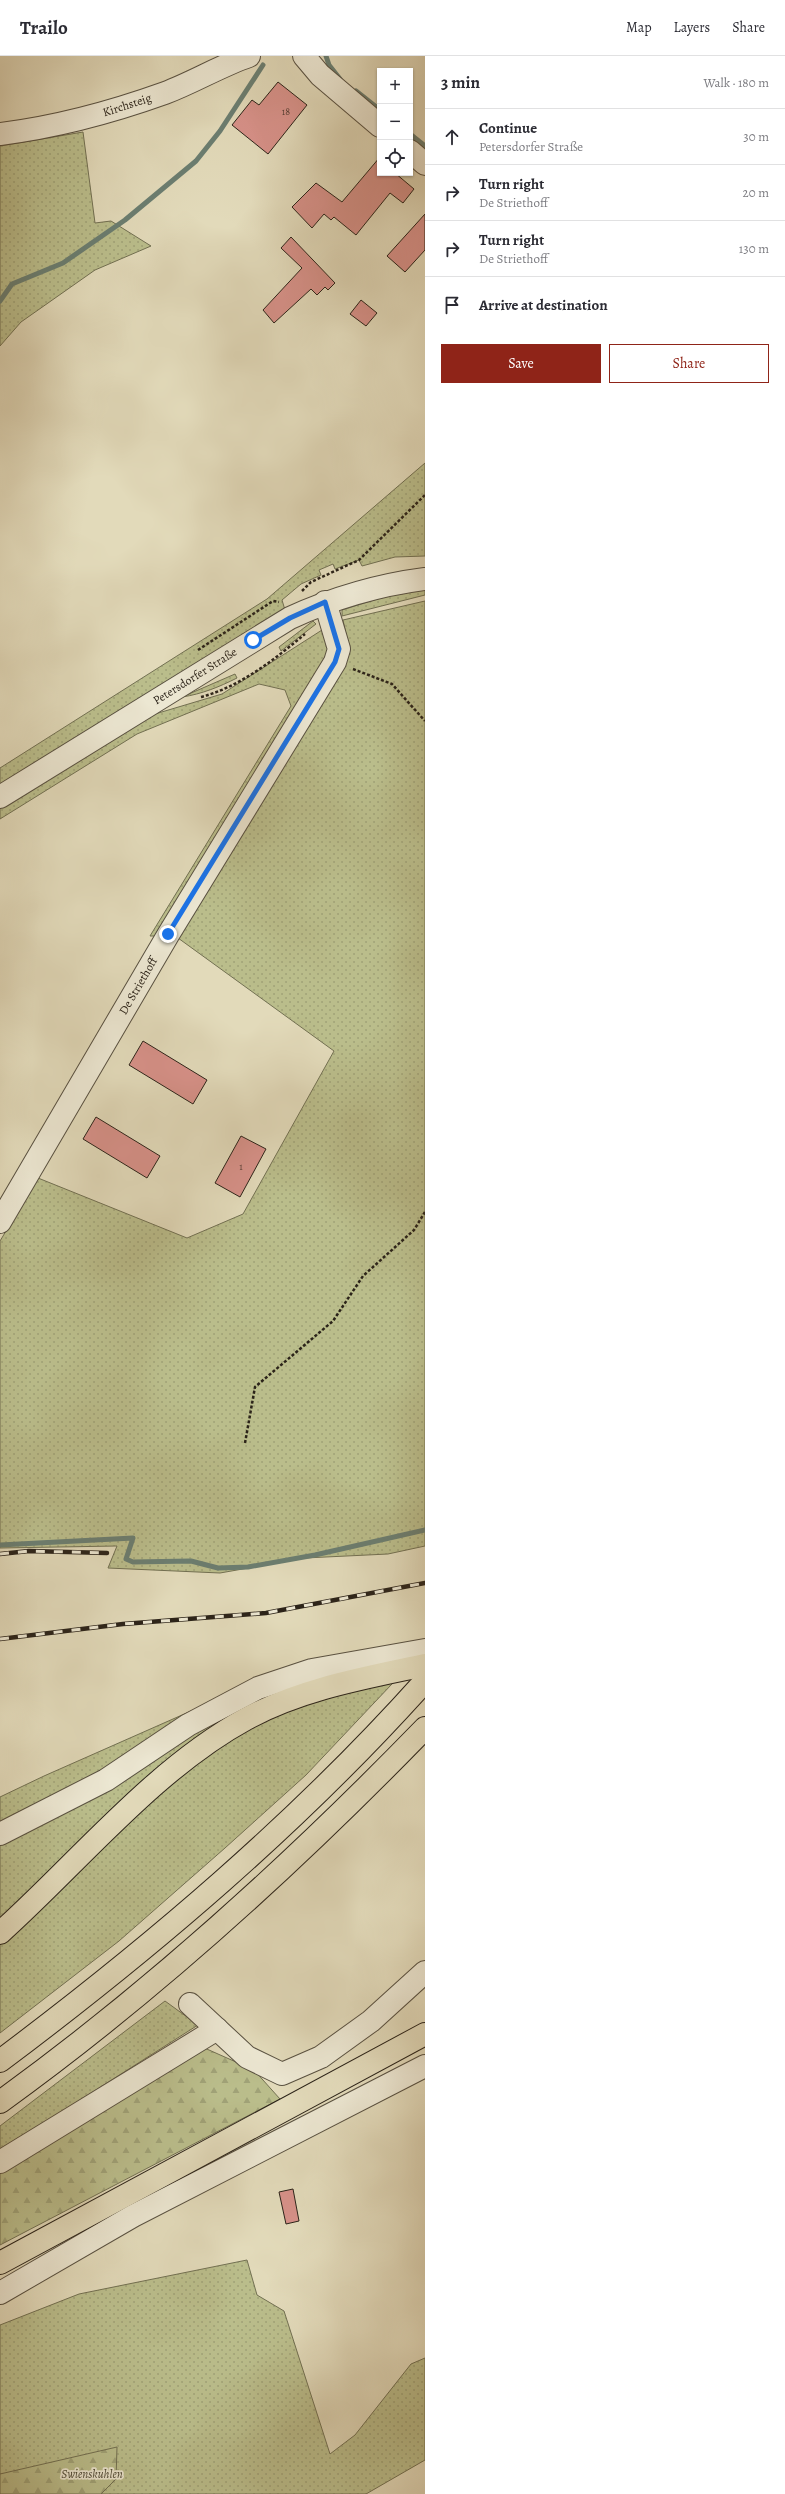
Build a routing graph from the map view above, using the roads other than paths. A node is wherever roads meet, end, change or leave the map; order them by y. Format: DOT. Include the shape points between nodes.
graph roads {
  1 [pos="249,56"];
  2 [pos="304,56"];
  3 [pos="377,123"];
  4 [pos="0,134"];
  5 [pos="413,153"];
  6 [pos="425,164"];
  7 [pos="425,579"];
  8 [pos="328,612"];
  9 [pos="0,797"];
  10 [pos="0,1222"];
  11 [pos="425,1650"];
  12 [pos="425,1665"];
  13 [pos="419,1687"];
  14 [pos="425,1728"];
  15 [pos="0,1834"];
  16 [pos="0,1933"];
  17 [pos="425,1972"];
  18 [pos="190,2004"];
  19 [pos="217,2029"];
  20 [pos="425,2034"];
  21 [pos="0,2061"];
  22 [pos="425,2066"];
  23 [pos="0,2102"];
  24 [pos="0,2162"];
  25 [pos="0,2263"];
  26 [pos="0,2293"];
  1 -- 4 [label="street, Kirchsteig" via="166,92 91,117"];
  2 -- 3 [label="street" via="320,75"];
  5 -- 6 [label="street"];
  7 -- 8 [label="street, Petersdorfer Straße" via="370,588"];
  8 -- 9 [label="street, Petersdorfer Straße" via="290,618"];
  8 -- 10 [label="street, De Striethoff" via="339,649 335,662 168,934"];
  11 -- 15 [label="street" via="312,1670 258,1688 188,1725 106,1780"];
  12 -- 16 [label="highway" via="336,1684 290,1699 247,1719 207,1743 163,1778"];
  13 -- 21 [label="highway" via="278,1830 208,1894 135,1957"];
  14 -- 23 [label="highway" via="309,1846 225,1922 113,2017"];
  17 -- 19 [label="street" via="359,2030 321,2057 282,2074 247,2057"];
  18 -- 19 [label="street"];
  19 -- 24 [label="street"];
  20 -- 25 [label="highway"];
  22 -- 26 [label="street" via="133,2216"];
}
